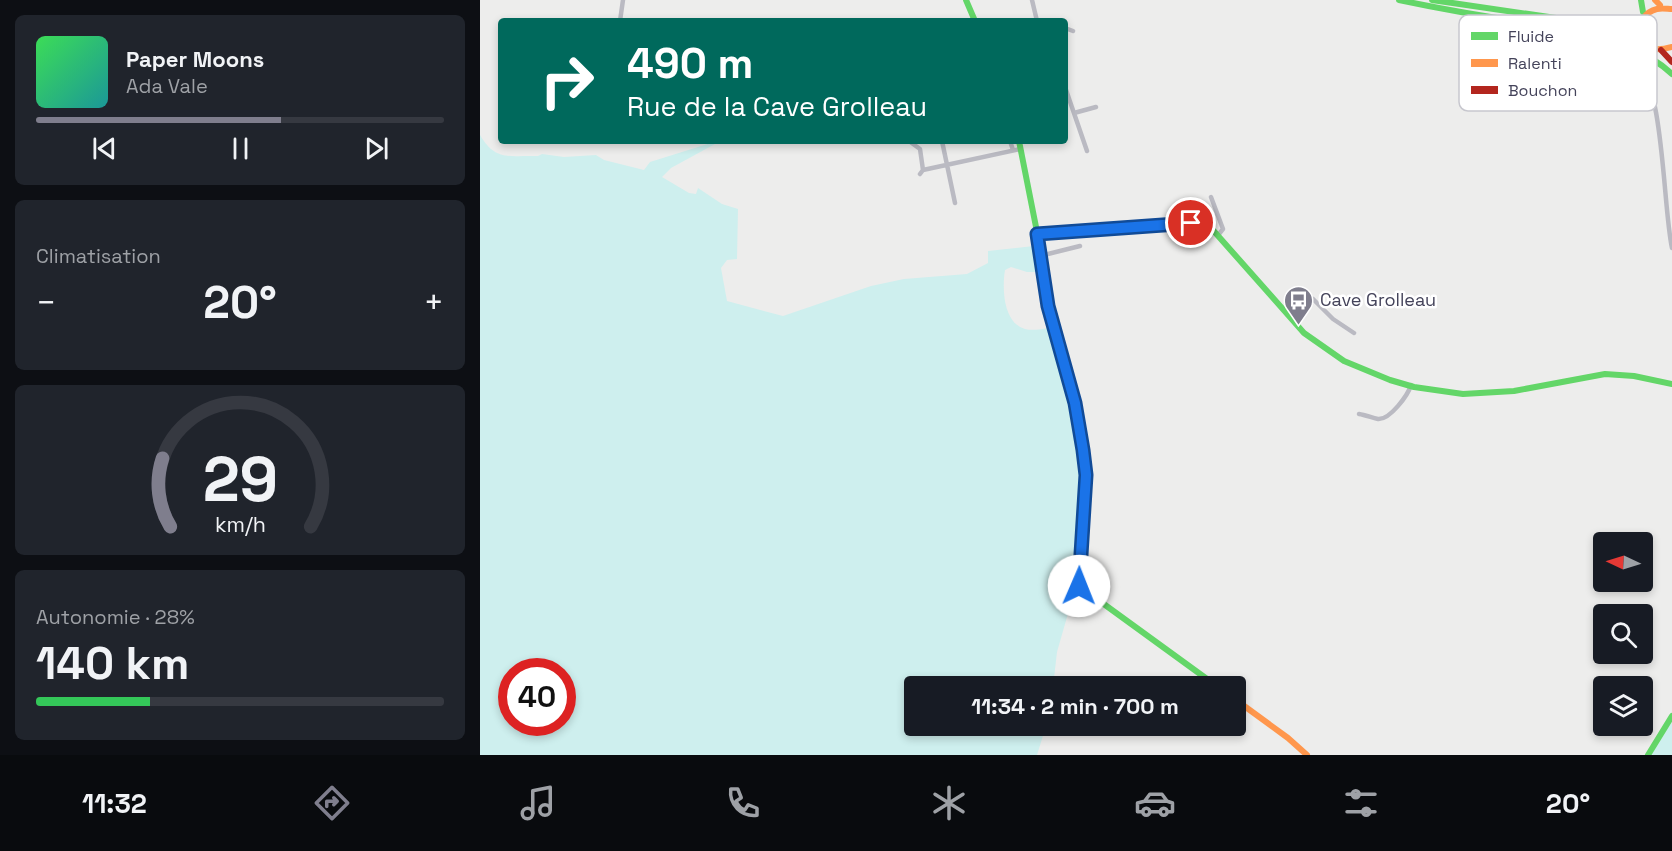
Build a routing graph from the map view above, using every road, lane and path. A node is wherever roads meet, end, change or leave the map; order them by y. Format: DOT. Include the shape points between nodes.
graph roads {
  1 [pos="623,0"];
  2 [pos="966,0"];
  3 [pos="1032,0"];
  4 [pos="1399,0"];
  5 [pos="1432,0"];
  6 [pos="1641,0"];
  7 [pos="1658,3"];
  8 [pos="1672,9"];
  9 [pos="1643,12"];
  10 [pos="1475,15"];
  11 [pos="1526,15"];
  12 [pos="1642,15"];
  13 [pos="620,18"];
  14 [pos="974,18"];
  15 [pos="1036,18"];
  16 [pos="1068,29"];
  17 [pos="1073,31"];
  18 [pos="1672,47"];
  19 [pos="1657,50"];
  20 [pos="1661,51"];
  21 [pos="1657,61"];
  22 [pos="1672,62"];
  23 [pos="1672,74"];
  24 [pos="1068,96"];
  25 [pos="1096,107"];
  26 [pos="1654,111"];
  27 [pos="1074,113"];
  28 [pos="913,144"];
  29 [pos="943,144"];
  30 [pos="1011,144"];
  31 [pos="1019,144"];
  32 [pos="1020,144"];
  33 [pos="1013,150"];
  34 [pos="1087,151"];
  35 [pos="947,166"];
  36 [pos="1210,197"];
  37 [pos="955,203"];
  38 [pos="1037,234"];
  39 [pos="1219,234"];
  40 [pos="1080,246"];
  41 [pos="1672,248"];
  42 [pos="1040,256"];
  43 [pos="1287,314"];
  44 [pos="1354,333"];
  45 [pos="1672,384"];
  46 [pos="1411,385"];
  47 [pos="1359,414"];
  48 [pos="1203,676"];
  49 [pos="1246,707"];
  50 [pos="1672,716"];
  51 [pos="1307,755"];
  52 [pos="1648,755"];
  1 -- 13 [label="street"];
  2 -- 14 [label="main road"];
  3 -- 15 [label="street"];
  4 -- 10 [label="main road"];
  5 -- 11 [label="main road"];
  6 -- 9 [label="main road"];
  7 -- 8 [label="main road"];
  7 -- 9 [label="main road"];
  9 -- 12 [label="main road"];
  16 -- 17 [label="street"];
  18 -- 20 [label="main road"];
  19 -- 20 [label="main road"];
  20 -- 22 [label="main road"];
  21 -- 23 [label="main road"];
  24 -- 27 [label="street"];
  25 -- 27 [label="street"];
  26 -- 41 [label="street" via="1666,178 1667,227"];
  27 -- 34 [label="street"];
  28 -- 35 [label="street" via="920,149 922,172"];
  29 -- 35 [label="street"];
  30 -- 33 [label="street"];
  31 -- 33 [label="street"];
  32 -- 38 [label="main road"];
  33 -- 35 [label="street"];
  35 -- 37 [label="street"];
  36 -- 39 [label="street" via="1223,229"];
  38 -- 39 [label="main road" via="1191,223"];
  38 -- 42 [label="main road"];
  39 -- 43 [label="main road"];
  40 -- 42 [label="street"];
  42 -- 48 [label="main road" via="1048,306 1075,403 1083,450 1086,475 1078,581 1081,589"];
  43 -- 44 [label="street" via="1309,298"];
  43 -- 46 [label="main road" via="1335,357 1362,371"];
  45 -- 46 [label="main road" via="1634,375 1595,375 1488,394"];
  46 -- 47 [label="street" via="1386,417"];
  49 -- 51 [label="main road"];
  50 -- 52 [label="main road"];
}
